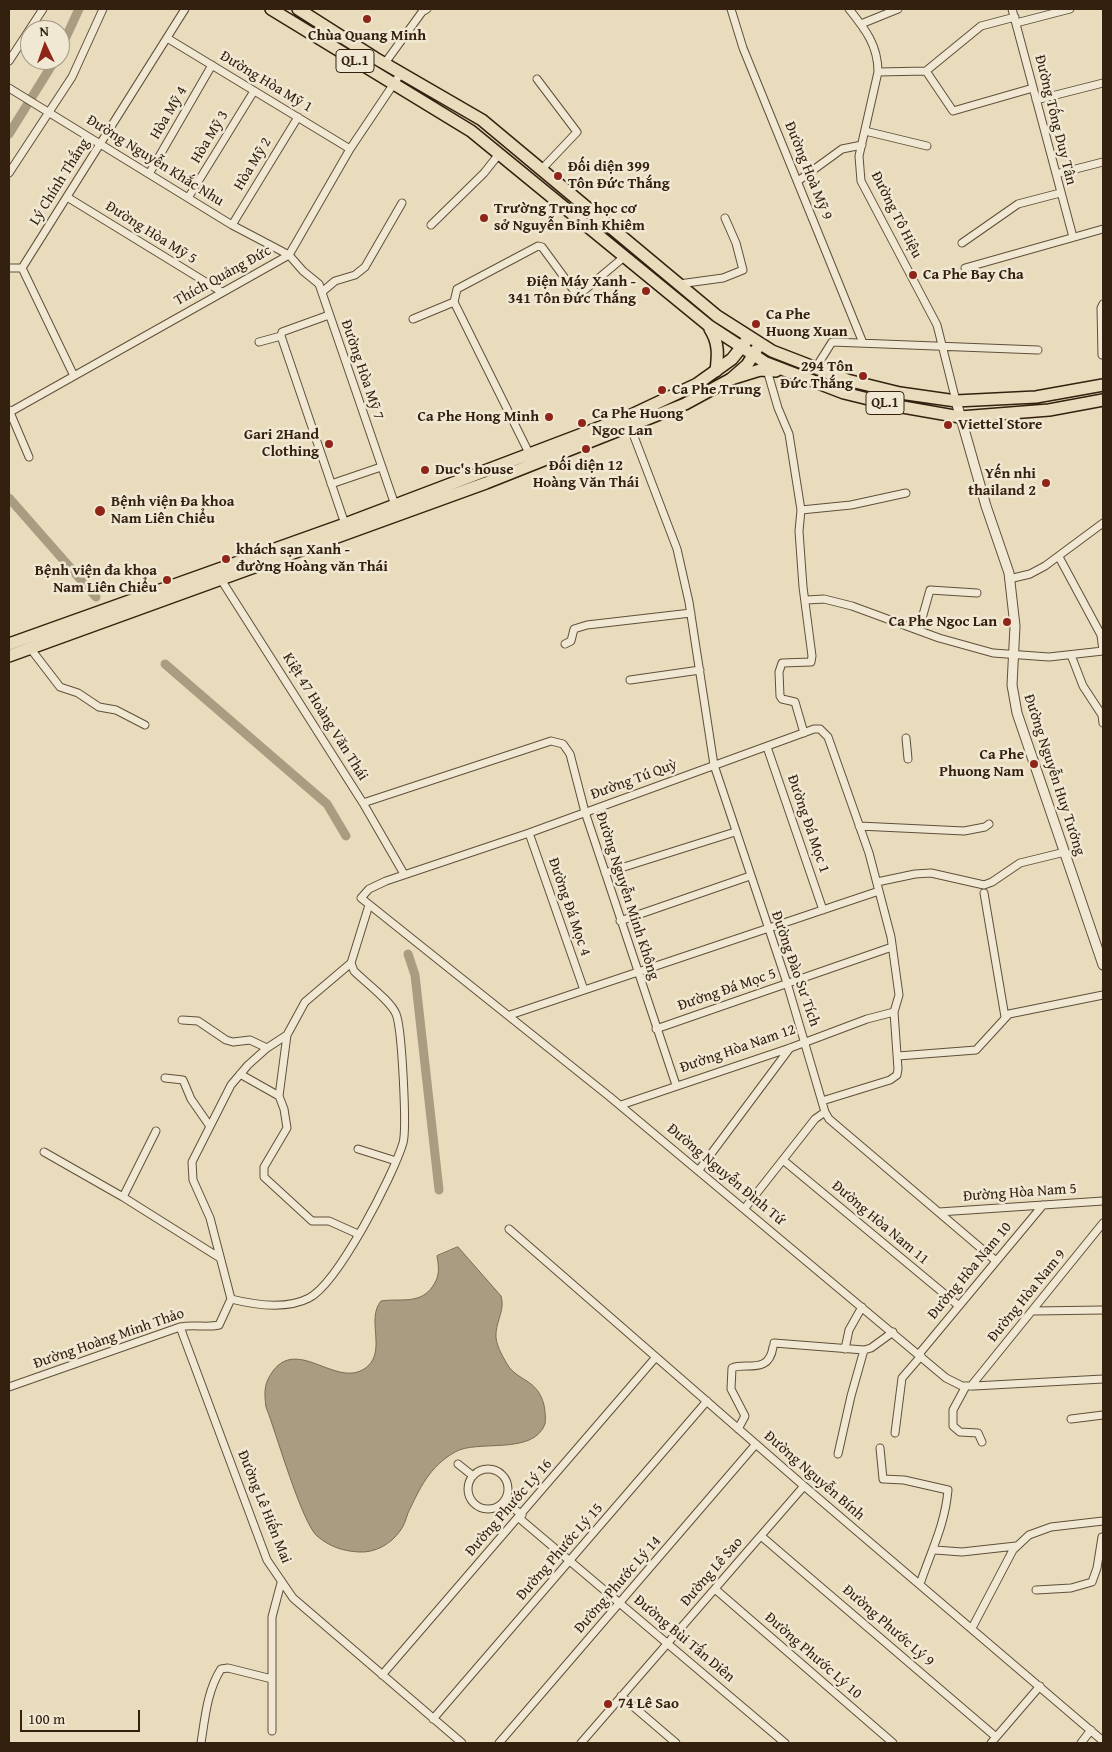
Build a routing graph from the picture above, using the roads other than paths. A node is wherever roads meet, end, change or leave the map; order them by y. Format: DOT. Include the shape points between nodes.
graph roads {
  1 [pos="42,9"];
  2 [pos="103,9"];
  3 [pos="185,9"];
  4 [pos="271,9"];
  5 [pos="298,9"];
  6 [pos="427,9"];
  7 [pos="731,9"];
  8 [pos="849,9"];
  9 [pos="898,9"];
  10 [pos="1012,9"];
  11 [pos="1070,9"];
  12 [pos="1016,20"];
  13 [pos="861,24"];
  14 [pos="167,38"];
  15 [pos="9,61"];
  16 [pos="385,63"];
  17 [pos="212,65"];
  18 [pos="926,71"];
  19 [pos="878,72"];
  20 [pos="401,73"];
  21 [pos="537,79"];
  22 [pos="1103,83"];
  23 [pos="393,84"];
  24 [pos="9,88"];
  25 [pos="1033,88"];
  26 [pos="254,91"];
  27 [pos="1036,100"];
  28 [pos="46,110"];
  29 [pos="298,117"];
  30 [pos="865,131"];
  31 [pos="101,144"];
  32 [pos="862,145"];
  33 [pos="927,146"];
  34 [pos="350,149"];
  35 [pos="499,154"];
  36 [pos="1103,162"];
  37 [pos="541,170"];
  38 [pos="9,173"];
  39 [pos="149,174"];
  40 [pos="1056,174"];
  41 [pos="798,181"];
  42 [pos="1060,193"];
  43 [pos="67,197"];
  44 [pos="188,198"];
  45 [pos="402,203"];
  46 [pos="725,218"];
  47 [pos="232,225"];
  48 [pos="431,225"];
  49 [pos="1103,229"];
  50 [pos="1073,237"];
  51 [pos="962,243"];
  52 [pos="289,254"];
  53 [pos="624,257"];
  54 [pos="9,268"];
  55 [pos="22,268"];
  56 [pos="965,268"];
  57 [pos="679,284"];
  58 [pos="222,292"];
  59 [pos="322,292"];
  60 [pos="454,302"];
  61 [pos="1103,304"];
  62 [pos="329,314"];
  63 [pos="413,319"];
  64 [pos="708,325"];
  65 [pos="281,336"];
  66 [pos="749,337"];
  67 [pos="259,342"];
  68 [pos="864,343"];
  69 [pos="760,344"];
  70 [pos="942,346"];
  71 [pos="741,347"];
  72 [pos="1038,350"];
  73 [pos="1102,355"];
  74 [pos="753,356"];
  75 [pos="815,369"];
  76 [pos="768,370"];
  77 [pos="716,371"];
  78 [pos="787,372"];
  79 [pos="74,376"];
  80 [pos="731,379"];
  81 [pos="1103,385"];
  82 [pos="1084,389"];
  83 [pos="1103,400"];
  84 [pos="956,401"];
  85 [pos="1087,404"];
  86 [pos="10,411"];
  87 [pos="960,417"];
  88 [pos="630,426"];
  89 [pos="530,455"];
  90 [pos="29,457"];
  91 [pos="381,467"];
  92 [pos="331,484"];
  93 [pos="906,493"];
  94 [pos="395,505"];
  95 [pos="801,510"];
  96 [pos="1103,523"];
  97 [pos="345,524"];
  98 [pos="1059,557"];
  99 [pos="220,577"];
  100 [pos="1010,579"];
  101 [pos="977,593"];
  102 [pos="150,598"];
  103 [pos="806,600"];
  104 [pos="691,613"];
  105 [pos="919,629"];
  106 [pos="9,644"];
  107 [pos="565,644"];
  108 [pos="30,648"];
  109 [pos="1103,651"];
  110 [pos="1013,653"];
  111 [pos="1071,655"];
  112 [pos="9,656"];
  113 [pos="700,670"];
  114 [pos="630,680"];
  115 [pos="1103,714"];
  116 [pos="1103,723"];
  117 [pos="145,725"];
  118 [pos="804,732"];
  119 [pos="906,738"];
  120 [pos="767,747"];
  121 [pos="908,759"];
  122 [pos="714,765"];
  123 [pos="363,803"];
  124 [pos="585,812"];
  125 [pos="989,824"];
  126 [pos="859,826"];
  127 [pos="735,832"];
  128 [pos="528,833"];
  129 [pos="1065,852"];
  130 [pos="605,873"];
  131 [pos="404,874"];
  132 [pos="750,876"];
  133 [pos="877,882"];
  134 [pos="879,891"];
  135 [pos="984,893"];
  136 [pos="361,898"];
  137 [pos="369,905"];
  138 [pos="823,910"];
  139 [pos="620,921"];
  140 [pos="767,929"];
  141 [pos="892,947"];
  142 [pos="351,963"];
  143 [pos="1103,964"];
  144 [pos="637,972"];
  145 [pos="787,984"];
  146 [pos="584,990"];
  147 [pos="1103,995"];
  148 [pos="894,1012"];
  149 [pos="510,1015"];
  150 [pos="1005,1017"];
  151 [pos="182,1020"];
  152 [pos="656,1029"];
  153 [pos="287,1035"];
  154 [pos="805,1041"];
  155 [pos="267,1048"];
  156 [pos="790,1048"];
  157 [pos="898,1056"];
  158 [pos="240,1074"];
  159 [pos="165,1078"];
  160 [pos="676,1085"];
  161 [pos="278,1096"];
  162 [pos="822,1102"];
  163 [pos="620,1105"];
  164 [pos="825,1112"];
  165 [pos="209,1125"];
  166 [pos="156,1131"];
  167 [pos="358,1149"];
  168 [pos="44,1152"];
  169 [pos="783,1160"];
  170 [pos="396,1161"];
  171 [pos="699,1170"];
  172 [pos="123,1197"];
  173 [pos="1103,1201"];
  174 [pos="1042,1205"];
  175 [pos="745,1208"];
  176 [pos="939,1212"];
  177 [pos="1103,1223"];
  178 [pos="510,1229"];
  179 [pos="358,1234"];
  180 [pos="220,1258"];
  181 [pos="996,1261"];
  182 [pos="231,1300"];
  183 [pos="959,1306"];
  184 [pos="862,1307"];
  185 [pos="1103,1310"];
  186 [pos="1033,1311"];
  187 [pos="180,1327"];
  188 [pos="893,1332"];
  189 [pos="845,1349"];
  190 [pos="864,1350"];
  191 [pos="920,1355"];
  192 [pos="656,1357"];
  193 [pos="1103,1380"];
  194 [pos="968,1386"];
  195 [pos="9,1387"];
  196 [pos="707,1401"];
  197 [pos="1103,1415"];
  198 [pos="1071,1419"];
  199 [pos="738,1429"];
  200 [pos="895,1433"];
  201 [pos="982,1442"];
  202 [pos="756,1444"];
  203 [pos="880,1448"];
  204 [pos="838,1454"];
  205 [pos="458,1464"];
  206 [pos="473,1476"];
  207 [pos="804,1486"];
  208 [pos="504,1501"];
  209 [pos="520,1516"];
  210 [pos="1099,1522"];
  211 [pos="761,1536"];
  212 [pos="1102,1538"];
  213 [pos="1016,1546"];
  214 [pos="935,1550"];
  215 [pos="571,1561"];
  216 [pos="281,1583"];
  217 [pos="920,1584"];
  218 [pos="715,1589"];
  219 [pos="1036,1590"];
  220 [pos="620,1604"];
  221 [pos="972,1628"];
  222 [pos="668,1644"];
  223 [pos="382,1675"];
  224 [pos="272,1679"];
  225 [pos="1040,1686"];
  226 [pos="622,1696"];
  227 [pos="433,1719"];
  228 [pos="1091,1730"];
  229 [pos="272,1731"];
  230 [pos="996,1737"];
  231 [pos="1103,1741"];
  232 [pos="201,1743"];
  233 [pos="462,1743"];
  234 [pos="499,1743"];
  235 [pos="581,1743"];
  236 [pos="676,1743"];
  237 [pos="785,1743"];
  238 [pos="893,1743"];
  239 [pos="991,1743"];
  240 [pos="1081,1743"];
  1 -- 15 [label="street"];
  2 -- 28 [label="street" via="72,77"];
  3 -- 14 [label="street, Lý Chính Thắng"];
  4 -- 23 [label="main road, QL.1"];
  5 -- 16 [label="main road, QL.1"];
  6 -- 16 [label="street"];
  7 -- 41 [label="street, Đường Hoà Mỹ 9" via="743,48"];
  8 -- 13 [label="street, Đường Tô Hiệu"];
  9 -- 13 [label="street"];
  10 -- 12 [label="street, Đường Tống Duy Tân"];
  11 -- 12 [label="street"];
  12 -- 18 [label="street" via="981,26"];
  12 -- 25 [label="street, Đường Tống Duy Tân"];
  13 -- 19 [label="street, Đường Tô Hiệu" via="874,42"];
  14 -- 17 [label="street, Đường Hòa Mỹ 1"];
  14 -- 31 [label="street, Lý Chính Thắng"];
  16 -- 20 [label="main road, QL.1"];
  17 -- 26 [label="street, Đường Hòa Mỹ 1"];
  17 -- 39 [label="street, Hòa Mỹ 4"];
  18 -- 19 [label="street"];
  18 -- 25 [label="street" via="953,111"];
  19 -- 30 [label="street, Đường Tô Hiệu"];
  20 -- 23 [label="street, Thích Quảng Đức"];
  20 -- 37 [label="main road, QL.1" via="482,120"];
  21 -- 37 [label="street" via="577,132"];
  22 -- 27 [label="street"];
  23 -- 34 [label="street, Thích Quảng Đức"];
  23 -- 35 [label="main road, QL.1" via="471,131"];
  24 -- 28 [label="street, Đường Nguyễn Khắc Nhu"];
  25 -- 27 [label="street, Đường Tống Duy Tân"];
  26 -- 29 [label="street, Đường Hòa Mỹ 1"];
  26 -- 44 [label="street, Hòa Mỹ 3"];
  27 -- 40 [label="street, Đường Tống Duy Tân"];
  28 -- 31 [label="street, Đường Nguyễn Khắc Nhu"];
  28 -- 38 [label="street"];
  29 -- 34 [label="street, Đường Hòa Mỹ 1"];
  29 -- 47 [label="street, Hòa Mỹ 2"];
  30 -- 32 [label="street, Đường Tô Hiệu"];
  30 -- 33 [label="street"];
  31 -- 39 [label="street, Đường Nguyễn Khắc Nhu"];
  31 -- 43 [label="street, Lý Chính Thắng"];
  32 -- 41 [label="street" via="842,149"];
  32 -- 70 [label="street, Đường Tô Hiệu" via="861,181 937,325"];
  34 -- 52 [label="street, Thích Quảng Đức"];
  35 -- 48 [label="street"];
  35 -- 53 [label="main road, QL.1"];
  36 -- 40 [label="street"];
  37 -- 57 [label="main road, QL.1"];
  39 -- 44 [label="street, Đường Nguyễn Khắc Nhu"];
  40 -- 42 [label="street, Đường Tống Duy Tân"];
  41 -- 68 [label="street, Đường Hoà Mỹ 9"];
  42 -- 50 [label="street, Đường Tống Duy Tân"];
  42 -- 51 [label="street" via="1018,204"];
  43 -- 55 [label="street, Lý Chính Thắng"];
  43 -- 58 [label="street, Đường Hòa Mỹ 5"];
  44 -- 47 [label="street, Đường Nguyễn Khắc Nhu"];
  45 -- 59 [label="street" via="365,267 355,275 335,281"];
  46 -- 57 [label="street" via="743,270 723,278"];
  47 -- 52 [label="street, Đường Nguyễn Khắc Nhu"];
  49 -- 50 [label="street"];
  50 -- 56 [label="street"];
  52 -- 58 [label="street, Thích Quảng Đức"];
  52 -- 59 [label="street, Đường Hòa Mỹ 7" via="302,271 319,284"];
  53 -- 60 [label="street" via="581,293 575,292 538,246 457,289"];
  53 -- 64 [label="main road, QL.1"];
  54 -- 55 [label="street"];
  55 -- 79 [label="street"];
  57 -- 66 [label="main road, QL.1" via="717,316"];
  58 -- 79 [label="street, Thích Quảng Đức"];
  59 -- 62 [label="street, Đường Hòa Mỹ 7"];
  60 -- 63 [label="street"];
  60 -- 89 [label="street"];
  61 -- 73 [label="street"];
  62 -- 65 [label="street" via="282,332"];
  62 -- 91 [label="street, Đường Hòa Mỹ 7"];
  64 -- 71 [label="main road, QL.1"];
  64 -- 77 [label="main road" via="715,337 718,353"];
  65 -- 67 [label="street"];
  65 -- 92 [label="street"];
  66 -- 69 [label="main road, QL.1"];
  66 -- 71 [label="main road"];
  68 -- 70 [label="street"];
  68 -- 75 [label="street" via="832,342"];
  69 -- 74 [label="main road"];
  69 -- 75 [label="main road, QL.1"];
  70 -- 72 [label="street"];
  70 -- 84 [label="street, Đường Tô Hiệu"];
  71 -- 74 [label="main road, QL.1"];
  71 -- 77 [label="main road"];
  74 -- 78 [label="main road, QL.1"];
  74 -- 80 [label="main road"];
  75 -- 84 [label="main road, QL.1" via="900,393"];
  76 -- 78 [label="main road"];
  76 -- 80 [label="main road"];
  76 -- 95 [label="street" via="789,434"];
  77 -- 89 [label="main road" via="683,392"];
  78 -- 87 [label="main road, QL.1" via="844,393"];
  79 -- 86 [label="street, Thích Quảng Đức"];
  80 -- 88 [label="main road" via="685,404"];
  81 -- 82 [label="main road, QL.1"];
  82 -- 84 [label="main road, QL.1" via="1014,399"];
  82 -- 85 [label="main road"];
  83 -- 85 [label="main road, QL.1"];
  84 -- 87 [label="street, Đường Nguyễn Huy Tưởng"];
  85 -- 87 [label="main road, QL.1"];
  86 -- 90 [label="street"];
  87 -- 100 [label="street, Đường Nguyễn Huy Tưởng"];
  88 -- 99 [label="main road" via="348,534"];
  88 -- 104 [label="street, Đường Đào Sư Tích" via="677,549"];
  89 -- 94 [label="main road"];
  91 -- 92 [label="street"];
  91 -- 94 [label="street, Đường Hòa Mỹ 7"];
  92 -- 97 [label="street"];
  93 -- 95 [label="street" via="851,505"];
  94 -- 97 [label="main road"];
  95 -- 103 [label="street"];
  96 -- 98 [label="street"];
  97 -- 102 [label="main road"];
  98 -- 100 [label="street" via="1036,571"];
  98 -- 109 [label="street" via="1101,635"];
  99 -- 102 [label="main road"];
  99 -- 123 [label="street, Kiệt 47 Hoàng Văn Thái"];
  100 -- 110 [label="street, Đường Nguyễn Huy Tưởng" via="1015,626"];
  101 -- 105 [label="street" via="930,590"];
  102 -- 106 [label="main road"];
  102 -- 108 [label="main road"];
  103 -- 105 [label="street" via="824,599 852,606"];
  103 -- 118 [label="street" via="811,662 783,662 780,667 781,698 795,702"];
  104 -- 107 [label="street" via="577,627 572,632 572,641"];
  104 -- 113 [label="street, Đường Đào Sư Tích"];
  105 -- 110 [label="street" via="994,653"];
  108 -- 112 [label="main road"];
  108 -- 117 [label="street" via="60,687"];
  109 -- 111 [label="street"];
  110 -- 111 [label="street" via="1049,657"];
  110 -- 129 [label="street, Đường Nguyễn Huy Tưởng" via="1012,691 1017,713"];
  111 -- 115 [label="street" via="1083,686"];
  113 -- 114 [label="street"];
  113 -- 122 [label="street, Đường Đào Sư Tích"];
  115 -- 116 [label="street"];
  118 -- 120 [label="street, Đường Tú Quỳ"];
  118 -- 126 [label="street, Đường Tú Quỳ" via="820,728 828,736"];
  119 -- 121 [label="street"];
  120 -- 122 [label="street, Đường Tú Quỳ"];
  120 -- 138 [label="street, Đường Đá Mọc 1"];
  122 -- 124 [label="street, Đường Tú Quỳ"];
  122 -- 127 [label="street, Đường Đào Sư Tích"];
  123 -- 124 [label="street, Đường Nguyễn Minh Không" via="551,741 563,744 570,754"];
  123 -- 131 [label="street, Kiệt 47 Hoàng Văn Thái"];
  124 -- 128 [label="street, Đường Tú Quỳ"];
  124 -- 130 [label="street, Đường Nguyễn Minh Không"];
  125 -- 126 [label="street" via="964,831"];
  126 -- 133 [label="street, Đường Tú Quỳ"];
  127 -- 130 [label="street"];
  127 -- 132 [label="street, Đường Đào Sư Tích"];
  128 -- 131 [label="street, Đường Tú Quỳ"];
  128 -- 146 [label="street, Đường Đá Mọc 4"];
  129 -- 133 [label="street" via="1020,863 984,885 931,873"];
  129 -- 143 [label="street, Đường Nguyễn Huy Tưởng"];
  130 -- 139 [label="street, Đường Nguyễn Minh Không"];
  131 -- 136 [label="street, Đường Tú Quỳ" via="369,889"];
  132 -- 139 [label="street"];
  132 -- 140 [label="street, Đường Đào Sư Tích"];
  133 -- 134 [label="street, Đường Tú Quỳ"];
  134 -- 138 [label="street"];
  134 -- 141 [label="street, Đường Tú Quỳ"];
  135 -- 150 [label="street"];
  136 -- 137 [label="street, Đường Nguyễn Đình Tứ"];
  137 -- 142 [label="street"];
  137 -- 149 [label="street, Đường Nguyễn Đình Tứ"];
  138 -- 140 [label="street"];
  139 -- 144 [label="street, Đường Nguyễn Minh Không"];
  140 -- 144 [label="street"];
  140 -- 145 [label="street, Đường Đào Sư Tích"];
  141 -- 145 [label="street, Đường Đá Mọc 5"];
  141 -- 148 [label="street, Đường Tú Quỳ" via="899,996"];
  142 -- 153 [label="street" via="305,1002"];
  142 -- 170 [label="street" via="354,971 396,1015 405,1118 404,1142"];
  144 -- 146 [label="street"];
  144 -- 152 [label="street, Đường Nguyễn Minh Không"];
  145 -- 152 [label="street, Đường Đá Mọc 5"];
  145 -- 154 [label="street, Đường Đào Sư Tích"];
  146 -- 149 [label="street"];
  147 -- 150 [label="street"];
  148 -- 154 [label="street, Đường Hòa Nam 12"];
  148 -- 157 [label="street, Đường Tú Quỳ"];
  149 -- 163 [label="street, Đường Nguyễn Đình Tứ"];
  150 -- 157 [label="street" via="976,1050"];
  151 -- 155 [label="street" via="198,1021 232,1042 250,1040"];
  152 -- 160 [label="street, Đường Nguyễn Minh Không"];
  153 -- 155 [label="street"];
  153 -- 161 [label="street"];
  154 -- 156 [label="street, Đường Hòa Nam 12"];
  154 -- 162 [label="street, Đường Đào Sư Tích"];
  155 -- 158 [label="street"];
  156 -- 160 [label="street, Đường Hòa Nam 12"];
  156 -- 171 [label="street"];
  157 -- 162 [label="street, Đường Tú Quỳ" via="898,1073 893,1079"];
  158 -- 161 [label="street"];
  158 -- 165 [label="street"];
  159 -- 165 [label="street" via="183,1080"];
  160 -- 163 [label="street, Đường Hòa Nam 12"];
  161 -- 179 [label="street" via="287,1128 264,1167 264,1177 312,1221 329,1221"];
  162 -- 164 [label="street, Đường Đào Sư Tích"];
  163 -- 171 [label="street, Đường Nguyễn Đình Tứ"];
  164 -- 169 [label="street" via="815,1119"];
  164 -- 176 [label="street, Đường Đào Sư Tích" via="829,1119"];
  165 -- 180 [label="street" via="192,1162 193,1180 210,1218"];
  166 -- 172 [label="street"];
  167 -- 170 [label="street"];
  168 -- 172 [label="street"];
  169 -- 175 [label="street"];
  169 -- 183 [label="street, Đường Hòa Nam 11"];
  170 -- 179 [label="street"];
  171 -- 175 [label="street, Đường Nguyễn Đình Tứ"];
  172 -- 180 [label="street"];
  173 -- 174 [label="street, Đường Hòa Nam 5"];
  174 -- 176 [label="street, Đường Hòa Nam 5"];
  174 -- 181 [label="street, Đường Hòa Nam 10"];
  175 -- 184 [label="street, Đường Nguyễn Đình Tứ"];
  176 -- 181 [label="street, Đường Đào Sư Tích"];
  177 -- 186 [label="street, Đường Hòa Nam 9"];
  178 -- 192 [label="street, Đường Nguyễn Bính"];
  179 -- 182 [label="street" via="341,1265 324,1287 309,1298 257,1306"];
  180 -- 182 [label="street"];
  181 -- 183 [label="street, Đường Hòa Nam 10"];
  182 -- 187 [label="street, Đường Hoàng Minh Thảo" via="220,1325"];
  183 -- 191 [label="street, Đường Hòa Nam 10"];
  184 -- 188 [label="street, Đường Nguyễn Đình Tứ"];
  184 -- 189 [label="street" via="849,1330"];
  185 -- 186 [label="street"];
  186 -- 194 [label="street, Đường Hòa Nam 9"];
  187 -- 195 [label="street, Đường Hoàng Minh Thảo"];
  187 -- 216 [label="street, Đường Lê Hiến Mai" via="267,1560"];
  188 -- 190 [label="street" via="877,1345"];
  188 -- 191 [label="street, Đường Nguyễn Đình Tứ"];
  189 -- 190 [label="street"];
  189 -- 199 [label="street" via="773,1345 770,1357 757,1366 732,1368 732,1389 744,1416"];
  190 -- 204 [label="street"];
  191 -- 194 [label="street, Đường Nguyễn Đình Tứ" via="946,1378"];
  191 -- 200 [label="street, Đường Hòa Nam 10" via="902,1378"];
  192 -- 196 [label="street, Đường Nguyễn Bính"];
  192 -- 209 [label="street, Đường Phước Lý 16"];
  193 -- 194 [label="street, Đường Nguyễn Đình Tứ"];
  194 -- 201 [label="street, Đường Hòa Nam 9" via="953,1410 953,1426 960,1432 978,1433"];
  196 -- 199 [label="street, Đường Nguyễn Bính"];
  196 -- 215 [label="street, Đường Phước Lý 15"];
  197 -- 198 [label="street"];
  199 -- 202 [label="street, Đường Nguyễn Bính"];
  202 -- 207 [label="street, Đường Nguyễn Bính"];
  202 -- 220 [label="street, Đường Phước Lý 14"];
  203 -- 214 [label="street" via="882,1479 904,1480 948,1490"];
  205 -- 206 [label="street"];
  206 -- 208 [label="street" via="486,1469 504,1476 508,1488"];
  206 -- 208 [label="street" via="468,1486 475,1504 494,1508"];
  207 -- 211 [label="street, Đường Lê Sao"];
  207 -- 217 [label="street, Đường Nguyễn Bính"];
  208 -- 209 [label="street, Đường Bùi Tấn Diên"];
  209 -- 215 [label="street, Đường Bùi Tấn Diên"];
  209 -- 223 [label="street, Đường Phước Lý 16"];
  210 -- 212 [label="street"];
  210 -- 213 [label="street" via="1042,1529"];
  211 -- 218 [label="street, Đường Lê Sao"];
  211 -- 230 [label="street, Đường Phước Lý 9"];
  212 -- 219 [label="street" via="1092,1582 1071,1588"];
  213 -- 214 [label="street" via="962,1552"];
  213 -- 221 [label="street"];
  214 -- 217 [label="street" via="930,1554"];
  215 -- 220 [label="street, Đường Bùi Tấn Diên"];
  215 -- 227 [label="street, Đường Phước Lý 15"];
  216 -- 223 [label="street, Đường Lê Hiến Mai" via="320,1622"];
  216 -- 224 [label="street" via="272,1617"];
  217 -- 221 [label="street, Đường Nguyễn Bính"];
  218 -- 222 [label="street, Đường Lê Sao"];
  218 -- 238 [label="street, Đường Phước Lý 10"];
  220 -- 222 [label="street, Đường Bùi Tấn Diên"];
  220 -- 234 [label="street, Đường Phước Lý 14"];
  221 -- 225 [label="street, Đường Nguyễn Bính"];
  222 -- 226 [label="street, Đường Lê Sao"];
  222 -- 237 [label="street, Đường Bùi Tấn Diên"];
  223 -- 227 [label="street, Đường Lê Hiến Mai"];
  224 -- 229 [label="street"];
  224 -- 232 [label="street" via="221,1669 206,1708"];
  225 -- 228 [label="street, Đường Nguyễn Bính"];
  225 -- 230 [label="street"];
  226 -- 235 [label="street, Đường Lê Sao"];
  226 -- 236 [label="street"];
  227 -- 233 [label="street, Đường Lê Hiến Mai"];
  228 -- 231 [label="street, Đường Nguyễn Bính"];
  228 -- 240 [label="street"];
  230 -- 239 [label="street"];
}
